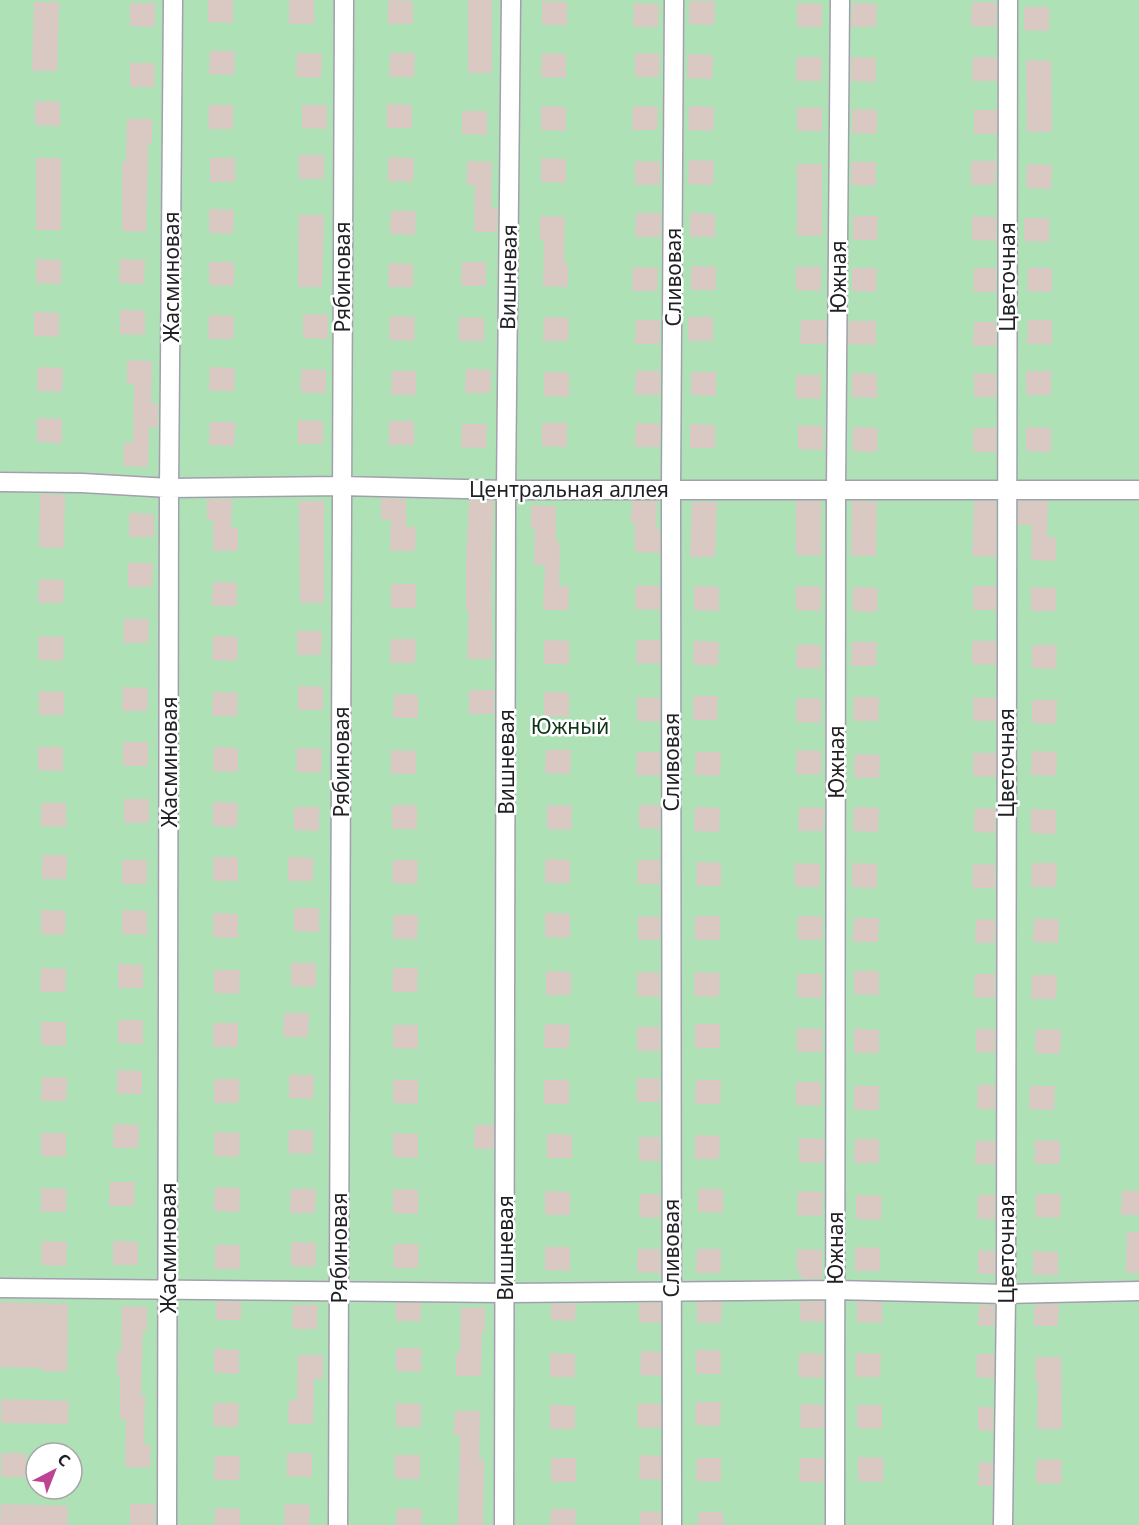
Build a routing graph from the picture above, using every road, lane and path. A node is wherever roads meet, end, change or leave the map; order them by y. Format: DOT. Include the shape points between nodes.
graph roads {
  1 [pos="173,0"];
  2 [pos="344,0"];
  3 [pos="511,0"];
  4 [pos="674,0"];
  5 [pos="840,0"];
  6 [pos="1008,0"];
  7 [pos="0,482"];
  8 [pos="341,486"];
  9 [pos="169,488"];
  10 [pos="671,489"];
  11 [pos="1006,489"];
  12 [pos="506,490"];
  13 [pos="836,490"];
  14 [pos="1139,490"];
  15 [pos="0,1288"];
  16 [pos="168,1289"];
  17 [pos="339,1290"];
  18 [pos="835,1290"];
  19 [pos="671,1291"];
  20 [pos="1139,1291"];
  21 [pos="504,1293"];
  22 [pos="1006,1294"];
  23 [pos="167,1525"];
  24 [pos="338,1525"];
  25 [pos="504,1525"];
  26 [pos="672,1525"];
  27 [pos="835,1525"];
  28 [pos="1003,1525"];
  1 -- 9 [label="street, Жасминовая"];
  2 -- 8 [label="street, Рябиновая"];
  3 -- 12 [label="street, Вишневая"];
  4 -- 10 [label="street, Сливовая"];
  5 -- 13 [label="street, Южная"];
  6 -- 11 [label="street, Цветочная"];
  7 -- 9 [label="street, Центральная аллея"];
  8 -- 9 [label="street, Центральная аллея"];
  8 -- 12 [label="street, Центральная аллея"];
  8 -- 17 [label="street, Рябиновая"];
  9 -- 16 [label="street, Жасминовая"];
  10 -- 12 [label="street, Центральная аллея"];
  10 -- 13 [label="street, Центральная аллея"];
  10 -- 19 [label="street, Сливовая"];
  11 -- 13 [label="street, Центральная аллея"];
  11 -- 14 [label="street, Центральная аллея"];
  11 -- 22 [label="street, Цветочная"];
  12 -- 21 [label="street, Вишневая"];
  13 -- 18 [label="street, Южная"];
  15 -- 16 [label="street"];
  16 -- 17 [label="street"];
  16 -- 23 [label="street, Жасминовая"];
  17 -- 21 [label="street"];
  17 -- 24 [label="street, Рябиновая"];
  18 -- 19 [label="street"];
  18 -- 22 [label="street"];
  18 -- 27 [label="street, Южная"];
  19 -- 21 [label="street"];
  19 -- 26 [label="street, Сливовая"];
  20 -- 22 [label="street"];
  21 -- 25 [label="street, Вишневая"];
  22 -- 28 [label="street, Цветочная"];
}
